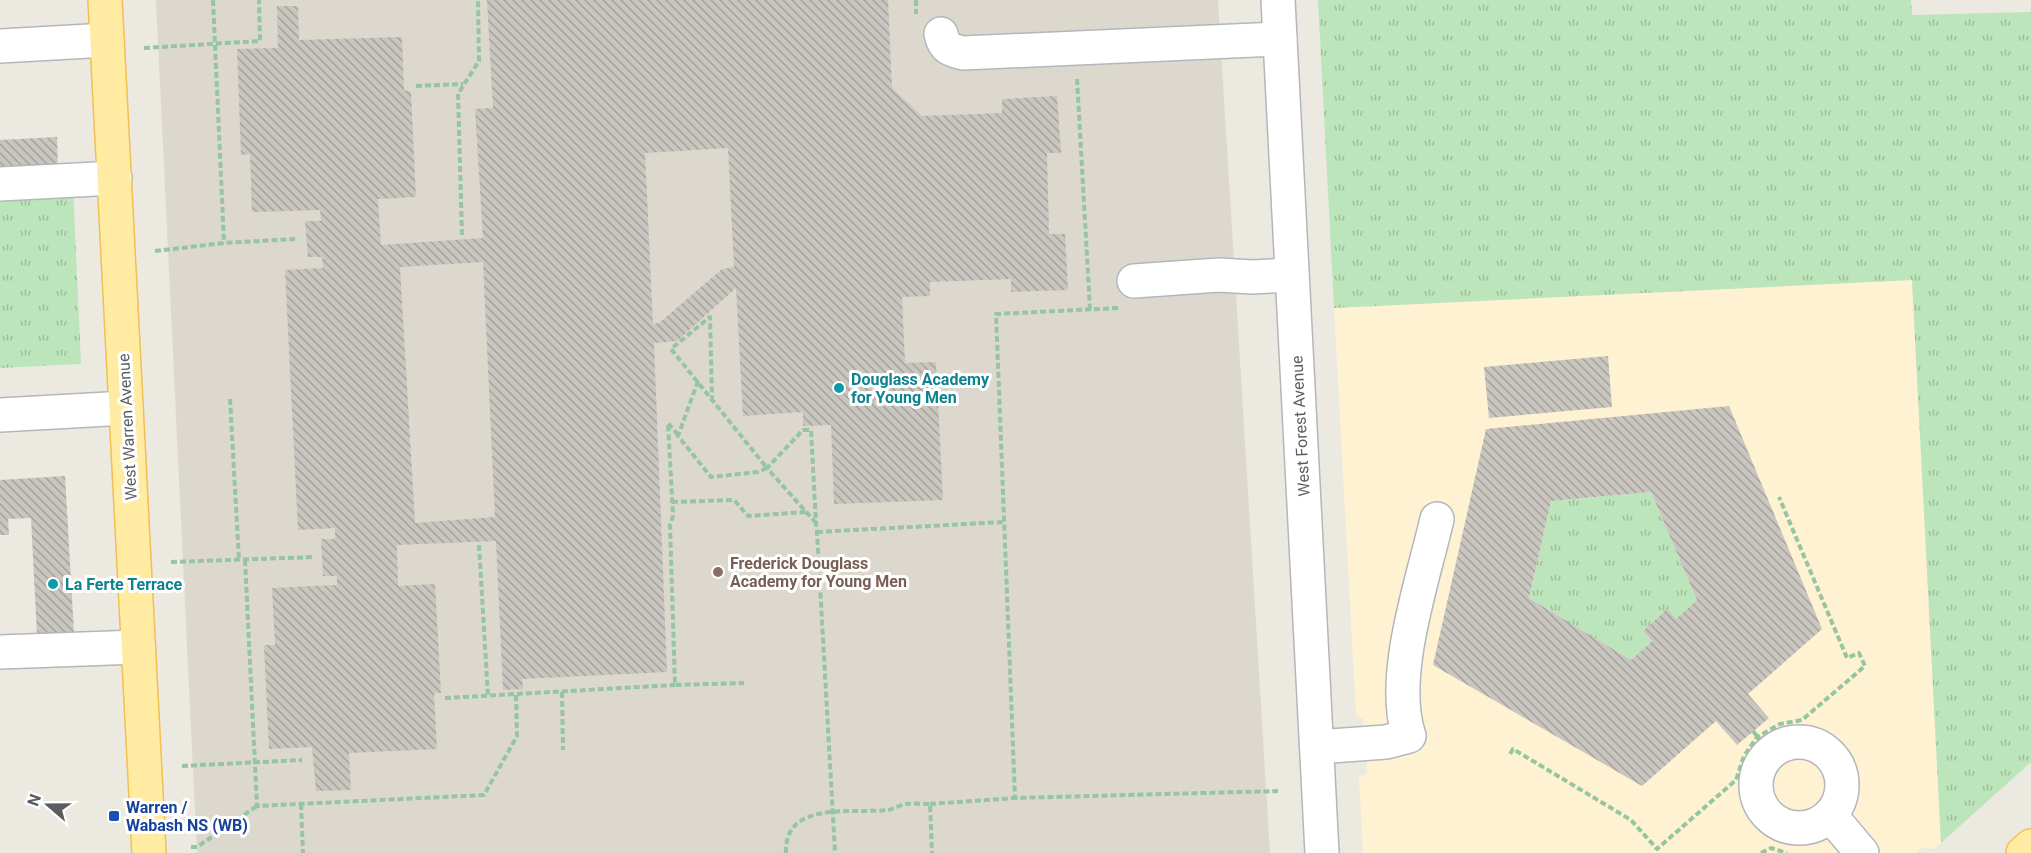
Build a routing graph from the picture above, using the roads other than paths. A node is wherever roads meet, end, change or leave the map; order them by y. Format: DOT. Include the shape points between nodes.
graph roads {
  1 [pos="105,0"];
  2 [pos="1278,0"];
  3 [pos="941,34"];
  4 [pos="1280,39"];
  5 [pos="107,40"];
  6 [pos="0,46"];
  7 [pos="115,178"];
  8 [pos="0,184"];
  9 [pos="1292,275"];
  10 [pos="1130,294"];
  11 [pos="126,408"];
  12 [pos="0,415"];
  13 [pos="1437,519"];
  14 [pos="138,647"];
  15 [pos="0,652"];
  16 [pos="1317,747"];
  17 [pos="1830,815"];
  18 [pos="2031,846"];
  19 [pos="149,853"];
  20 [pos="1322,853"];
  21 [pos="1862,853"];
  22 [pos="2023,853"];
  1 -- 5 [label="main road, West Warren Avenue"];
  2 -- 4 [label="street, West Forest Avenue"];
  3 -- 4 [label="street" via="949,50 963,53"];
  4 -- 9 [label="street, West Forest Avenue"];
  5 -- 6 [label="street"];
  5 -- 7 [label="main road, West Warren Avenue"];
  7 -- 8 [label="street"];
  7 -- 11 [label="main road, West Warren Avenue"];
  9 -- 10 [label="street" via="1219,275"];
  9 -- 16 [label="street, West Forest Avenue"];
  11 -- 12 [label="street"];
  11 -- 14 [label="main road, West Warren Avenue"];
  13 -- 16 [label="street" via="1403,679 1404,722 1409,736 1386,742"];
  14 -- 15 [label="street"];
  14 -- 19 [label="main road, West Warren Avenue"];
  16 -- 20 [label="street, West Forest Avenue"];
  17 -- 21 [label="street"];
  18 -- 22 [label="main road"];
}
